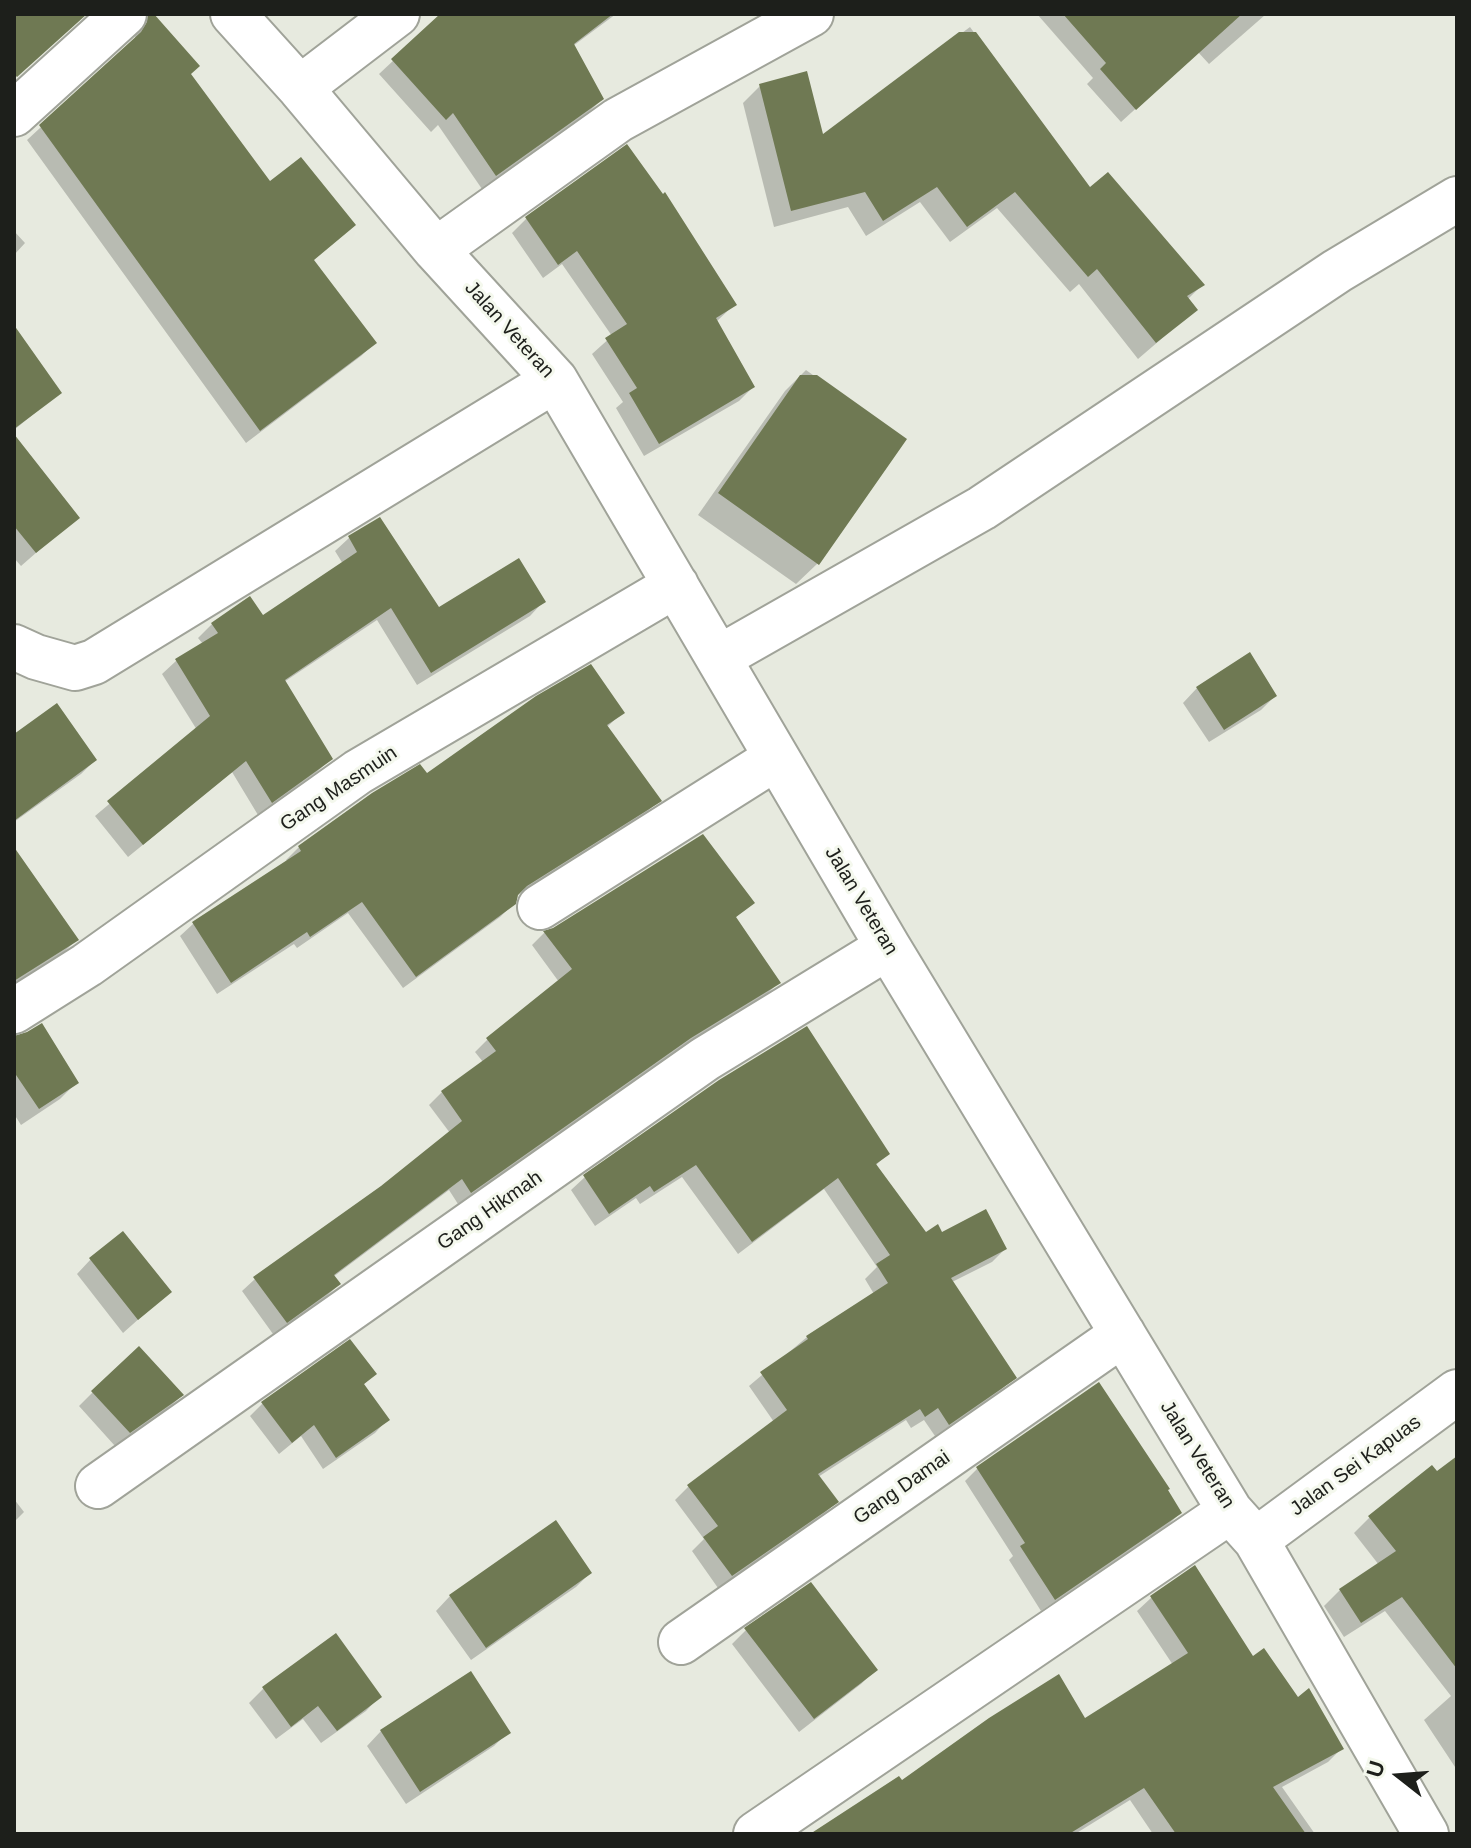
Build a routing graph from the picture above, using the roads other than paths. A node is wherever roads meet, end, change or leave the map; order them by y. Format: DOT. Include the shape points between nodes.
graph roads {
  1 [pos="124,14"];
  2 [pos="233,14"];
  3 [pos="397,14"];
  4 [pos="811,14"];
  5 [pos="300,88"];
  6 [pos="14,114"];
  7 [pos="1457,199"];
  8 [pos="436,250"];
  9 [pos="555,380"];
  10 [pos="676,585"];
  11 [pos="14,647"];
  12 [pos="720,657"];
  13 [pos="776,758"];
  14 [pos="540,907"];
  15 [pos="888,947"];
  16 [pos="14,1011"];
  17 [pos="1123,1334"];
  18 [pos="1457,1392"];
  19 [pos="98,1486"];
  20 [pos="1243,1526"];
  21 [pos="681,1642"];
  22 [pos="1457,1815"];
  23 [pos="756,1834"];
  24 [pos="1428,1834"];
  1 -- 6 [label="street"];
  2 -- 5 [label="street, Jalan Veteran"];
  3 -- 5 [label="street"];
  4 -- 8 [label="street" via="618,120"];
  5 -- 8 [label="street, Jalan Veteran"];
  7 -- 12 [label="street" via="1337,271 982,508"];
  8 -- 9 [label="street, Jalan Veteran"];
  9 -- 10 [label="street, Jalan Veteran"];
  9 -- 11 [label="street" via="94,662 75,668"];
  10 -- 12 [label="street, Jalan Veteran"];
  10 -- 16 [label="street, Gang Masmuin" via="358,772"];
  12 -- 13 [label="street, Jalan Veteran"];
  13 -- 14 [label="street"];
  13 -- 15 [label="street, Jalan Veteran"];
  15 -- 17 [label="street, Jalan Veteran"];
  15 -- 19 [label="street, Gang Hikmah" via="705,1059"];
  17 -- 20 [label="street, Jalan Veteran"];
  17 -- 21 [label="street, Gang Damai"];
  18 -- 20 [label="street, Jalan Sei Kapuas"];
  20 -- 23 [label="street, Jalan Sei Kapuas"];
  20 -- 24 [label="street, Jalan Veteran"];
  22 -- 24 [label="street"];
}
